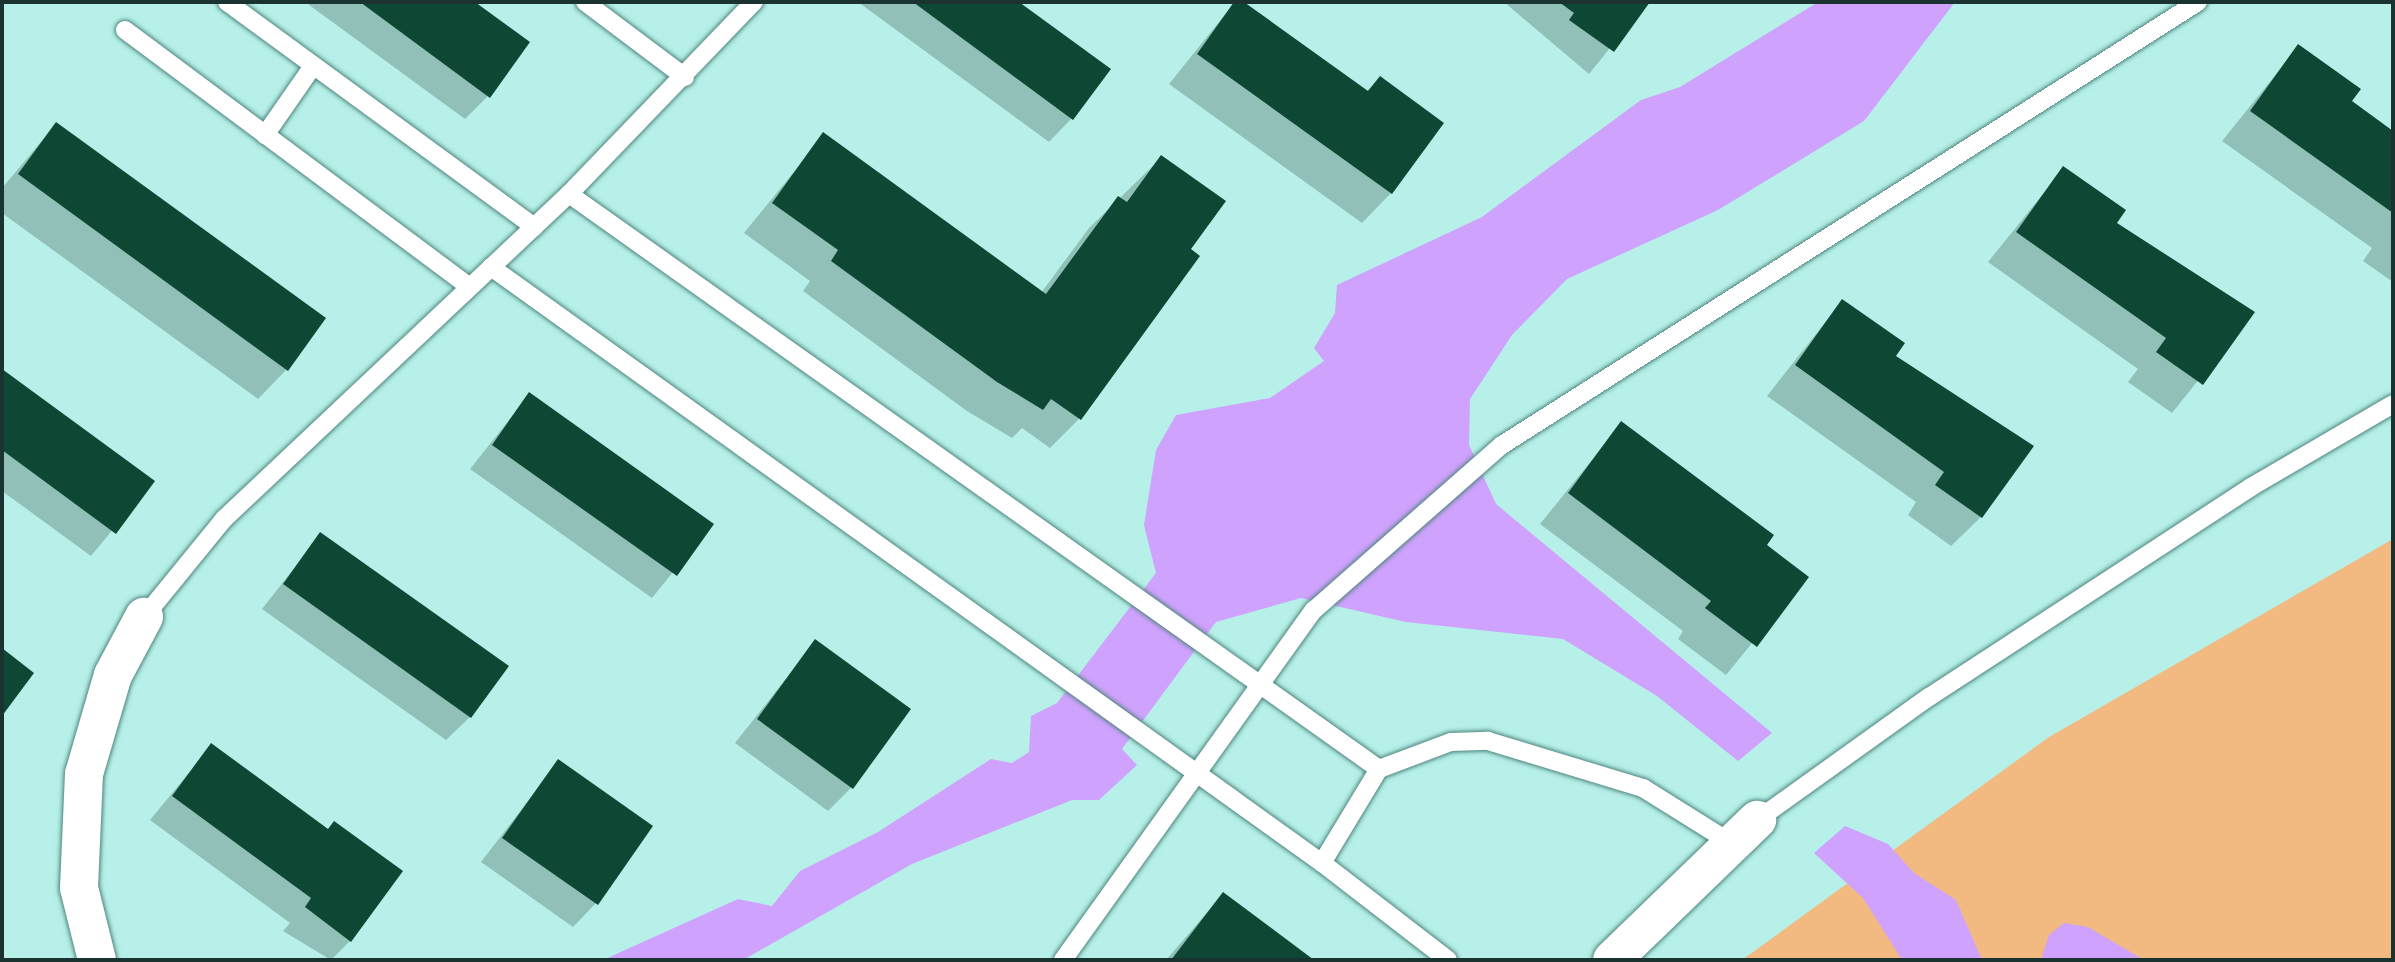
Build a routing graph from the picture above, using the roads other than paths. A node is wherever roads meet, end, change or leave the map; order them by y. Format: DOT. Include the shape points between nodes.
graph roads {
  1 [pos="227,2"];
  2 [pos="585,2"];
  3 [pos="754,2"];
  4 [pos="2198,2"];
  5 [pos="125,30"];
  6 [pos="313,66"];
  7 [pos="685,77"];
  8 [pos="265,135"];
  9 [pos="569,194"];
  10 [pos="534,227"];
  11 [pos="491,267"];
  12 [pos="470,287"];
  13 [pos="2393,404"];
  14 [pos="144,617"];
  15 [pos="1260,687"];
  16 [pos="1379,769"];
  17 [pos="1200,776"];
  18 [pos="1744,832"];
  19 [pos="1322,863"];
  20 [pos="97,960"];
  21 [pos="1063,960"];
  22 [pos="1448,960"];
  23 [pos="1612,960"];
  1 -- 6 [label="lane"];
  2 -- 7 [label="lane"];
  3 -- 7 [label="lane"];
  4 -- 15 [label="lane" via="1502,445 1314,610"];
  5 -- 8 [label="lane"];
  6 -- 8 [label="lane"];
  6 -- 10 [label="lane"];
  7 -- 9 [label="lane"];
  8 -- 12 [label="lane"];
  9 -- 10 [label="lane"];
  9 -- 15 [label="lane"];
  10 -- 11 [label="lane"];
  11 -- 12 [label="lane"];
  11 -- 17 [label="lane"];
  12 -- 14 [label="lane" via="224,519"];
  13 -- 18 [label="lane" via="2251,487 1842,755"];
  14 -- 20 [label="street" via="113,675 84,774 79,888"];
  15 -- 16 [label="lane"];
  15 -- 17 [label="lane"];
  16 -- 18 [label="lane" via="1451,742 1488,741 1643,788"];
  16 -- 19 [label="lane"];
  17 -- 19 [label="lane"];
  17 -- 21 [label="lane"];
  18 -- 23 [label="street"];
  19 -- 22 [label="lane"];
}
